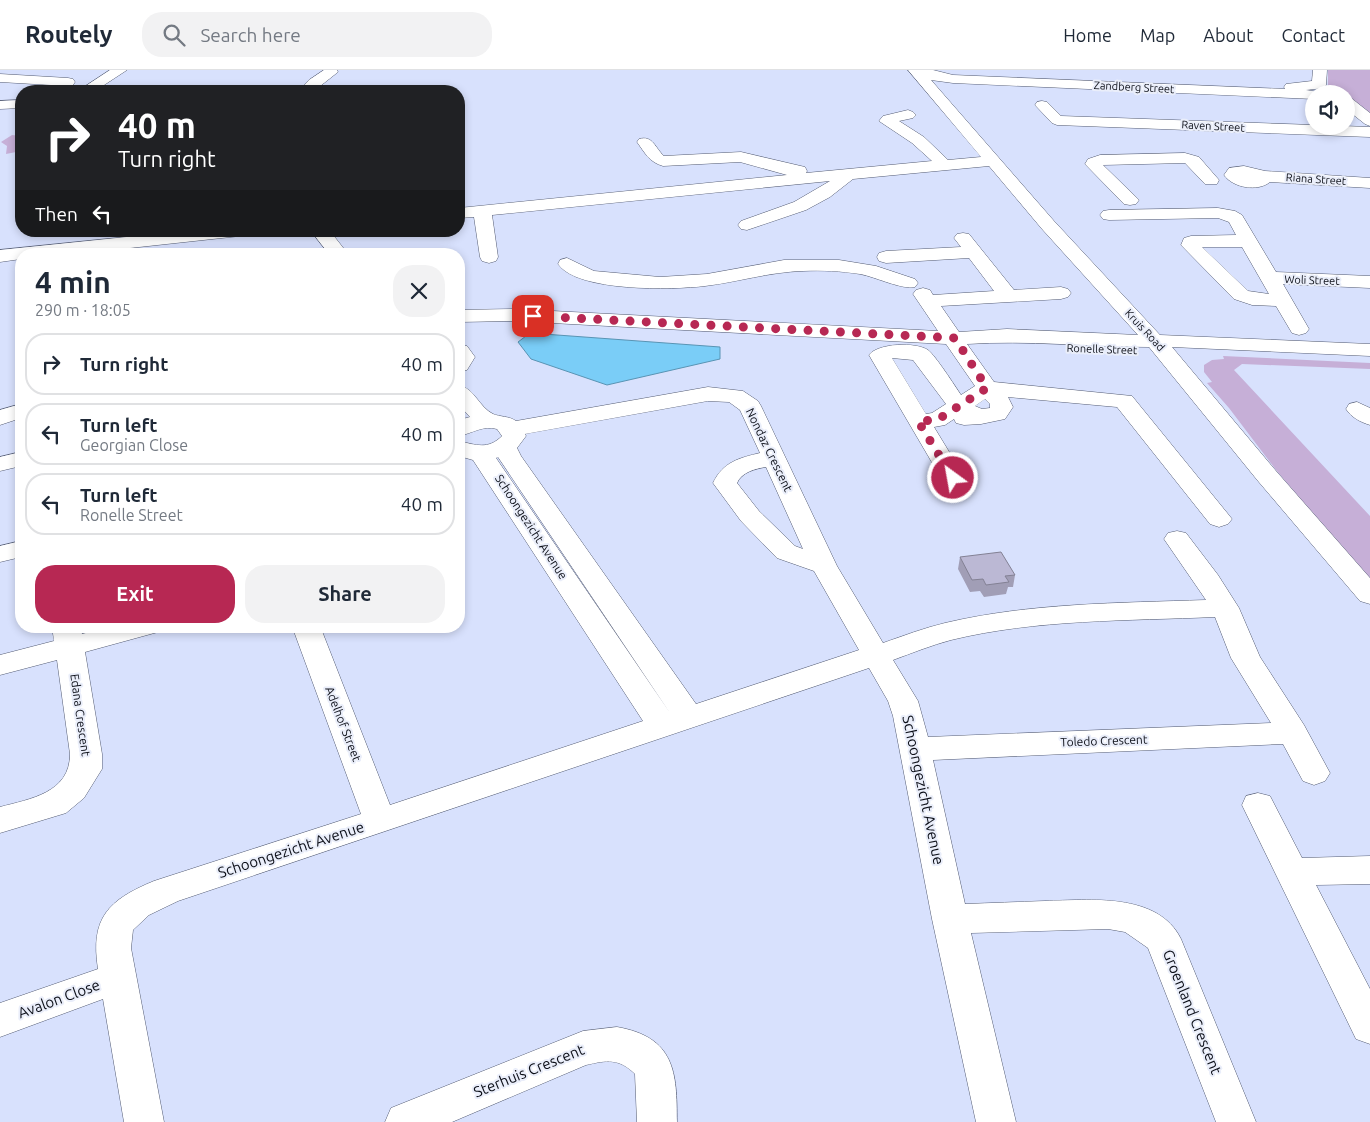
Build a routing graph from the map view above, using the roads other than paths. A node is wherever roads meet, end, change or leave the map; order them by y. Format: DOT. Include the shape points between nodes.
graph roads {
  1 [pos="120,70"];
  2 [pos="915,70"];
  3 [pos="1064,70"];
  4 [pos="1320,70"];
  5 [pos="332,71"];
  6 [pos="1120,72"];
  7 [pos="954,74"];
  8 [pos="925,77"];
  9 [pos="0,78"];
  10 [pos="68,82"];
  11 [pos="96,85"];
  12 [pos="312,85"];
  13 [pos="328,85"];
  14 [pos="1101,85"];
  15 [pos="1305,95"];
  16 [pos="15,104"];
  17 [pos="0,105"];
  18 [pos="1042,105"];
  19 [pos="1355,108"];
  20 [pos="908,115"];
  21 [pos="1370,121"];
  22 [pos="1126,122"];
  23 [pos="1370,132"];
  24 [pos="645,142"];
  25 [pos="990,159"];
  26 [pos="940,160"];
  27 [pos="847,175"];
  28 [pos="1211,180"];
  29 [pos="1370,183"];
  30 [pos="1231,199"];
  31 [pos="1130,200"];
  32 [pos="482,211"];
  33 [pos="465,212"];
  34 [pos="1109,215"];
  35 [pos="747,226"];
  36 [pos="960,234"];
  37 [pos="182,237"];
  38 [pos="325,237"];
  39 [pos="1248,241"];
  40 [pos="77,248"];
  41 [pos="334,248"];
  42 [pos="973,252"];
  43 [pos="15,254"];
  44 [pos="0,256"];
  45 [pos="489,257"];
  46 [pos="886,257"];
  47 [pos="567,264"];
  48 [pos="1269,278"];
  49 [pos="1362,282"];
  50 [pos="920,292"];
  51 [pos="1061,293"];
  52 [pos="1008,296"];
  53 [pos="1282,300"];
  54 [pos="1370,303"];
  55 [pos="465,316"];
  56 [pos="1298,329"];
  57 [pos="955,338"];
  58 [pos="1160,346"];
  59 [pos="1370,350"];
  60 [pos="1370,358"];
  61 [pos="987,388"];
  62 [pos="465,398"];
  63 [pos="959,406"];
  64 [pos="15,413"];
  65 [pos="981,417"];
  66 [pos="0,418"];
  67 [pos="928,420"];
  68 [pos="476,437"];
  69 [pos="774,458"];
  70 [pos="15,460"];
  71 [pos="0,464"];
  72 [pos="953,478"];
  73 [pos="1219,519"];
  74 [pos="1177,539"];
  75 [pos="15,550"];
  76 [pos="0,554"];
  77 [pos="824,566"];
  78 [pos="1370,595"];
  79 [pos="1225,608"];
  80 [pos="92,633"];
  81 [pos="309,633"];
  82 [pos="68,636"];
  83 [pos="876,657"];
  84 [pos="0,665"];
  85 [pos="676,723"];
  86 [pos="1293,733"];
  87 [pos="915,749"];
  88 [pos="1314,773"];
  89 [pos="1258,804"];
  90 [pos="0,820"];
  91 [pos="380,821"];
  92 [pos="1370,870"];
  93 [pos="1292,872"];
  94 [pos="950,919"];
  95 [pos="118,978"];
  96 [pos="0,1020"];
  97 [pos="1370,1027"];
  98 [pos="144,1122"];
  99 [pos="405,1122"];
  100 [pos="657,1122"];
  101 [pos="996,1122"];
  102 [pos="1236,1122"];
  1 -- 11 [label="street"];
  2 -- 8 [label="street, Kruis Road"];
  3 -- 7 [label="street" via="1053,73"];
  4 -- 6 [label="street" via="1319,85 1306,88 1164,79"];
  5 -- 12 [label="street"];
  5 -- 13 [label="street"];
  7 -- 8 [label="street, Zandberg Street" via="936,81"];
  7 -- 14 [label="street, Zandberg Street"];
  8 -- 25 [label="street, Kruis Road"];
  9 -- 10 [label="street"];
  14 -- 15 [label="street, Zandberg Street"];
  14 -- 22 [label="street"];
  16 -- 17 [label="street"];
  18 -- 22 [label="street, Raven Street" via="1062,124"];
  19 -- 21 [label="street"];
  20 -- 26 [label="street" via="887,121 923,144"];
  22 -- 23 [label="street, Raven Street"];
  24 -- 26 [label="street" via="657,159 663,161 741,157 794,170"];
  25 -- 26 [label="street"];
  25 -- 27 [label="street"];
  25 -- 58 [label="street, Kruis Road"];
  27 -- 32 [label="street" via="688,188"];
  27 -- 35 [label="street" via="814,200"];
  28 -- 29 [label="street, Riana Street" via="1236,179 1233,173 1239,171 1262,176"];
  28 -- 30 [label="street"];
  28 -- 31 [label="street" via="1193,160 1185,158 1094,162"];
  32 -- 33 [label="street"];
  32 -- 45 [label="street"];
  34 -- 39 [label="street" via="1226,214 1234,218"];
  36 -- 42 [label="street"];
  37 -- 40 [label="street"];
  38 -- 41 [label="street"];
  39 -- 48 [label="street"];
  39 -- 53 [label="street" via="1197,241 1190,245 1241,295 1252,299"];
  42 -- 46 [label="street"];
  42 -- 52 [label="street"];
  43 -- 44 [label="street"];
  47 -- 50 [label="street" via="575,271 593,277 656,283 695,281 791,266 854,268 874,271"];
  48 -- 49 [label="street, Woli Street"];
  48 -- 53 [label="street"];
  49 -- 54 [label="street, Woli Street"];
  50 -- 52 [label="street"];
  50 -- 57 [label="street"];
  51 -- 52 [label="street"];
  53 -- 56 [label="street"];
  55 -- 57 [label="street, Ronelle Street" via="514,314"];
  57 -- 58 [label="street, Ronelle Street" via="984,343"];
  57 -- 61 [label="street"];
  58 -- 59 [label="street, Ronelle Street"];
  58 -- 60 [label="street, Ronelle Street"];
  58 -- 78 [label="street, Kruis Road"];
  61 -- 63 [label="street"];
  61 -- 65 [label="street" via="1002,407 997,414"];
  61 -- 73 [label="street" via="1127,402"];
  62 -- 68 [label="street" via="487,421 472,423"];
  63 -- 65 [label="street"];
  63 -- 67 [label="street"];
  63 -- 67 [label="street" via="920,355 914,352 881,354"];
  64 -- 66 [label="street"];
  65 -- 67 [label="street"];
  67 -- 72 [label="street"];
  68 -- 69 [label="street, Nondaz Crescent" via="720,394 735,396 750,406"];
  68 -- 85 [label="street, Schoongezicht Avenue"];
  69 -- 77 [label="street, Nondaz Crescent"];
  69 -- 77 [label="street" via="738,467 728,473 724,483 750,516 786,552"];
  70 -- 71 [label="street"];
  74 -- 79 [label="street"];
  75 -- 76 [label="street"];
  77 -- 83 [label="street, Nondaz Crescent"];
  79 -- 83 [label="street" via="1040,618 972,626 945,632"];
  79 -- 86 [label="street" via="1246,658"];
  80 -- 82 [label="street"];
  81 -- 91 [label="street, Adelhof Street"];
  82 -- 84 [label="street"];
  82 -- 90 [label="street, Edana Crescent" via="86,769 73,789 54,804"];
  83 -- 85 [label="street, Schoongezicht Avenue"];
  83 -- 87 [label="street, Schoongezicht Avenue" via="903,701"];
  85 -- 91 [label="street, Schoongezicht Avenue"];
  86 -- 87 [label="street, Toledo Crescent"];
  86 -- 88 [label="street"];
  87 -- 94 [label="street, Schoongezicht Avenue"];
  89 -- 93 [label="street"];
  91 -- 95 [label="street, Schoongezicht Avenue" via="166,891 132,908 116,928 113,948"];
  92 -- 93 [label="street"];
  93 -- 97 [label="street"];
  94 -- 101 [label="street, Schoongezicht Avenue"];
  94 -- 102 [label="street, Groenland Crescent" via="1108,914 1128,917 1150,927 1163,939"];
  95 -- 96 [label="street, Avalon Close"];
  95 -- 98 [label="street, Schoongezicht Avenue"];
  99 -- 100 [label="street, Sterhuis Crescent" via="583,1048 604,1043 627,1045 641,1052 654,1066"];
}
